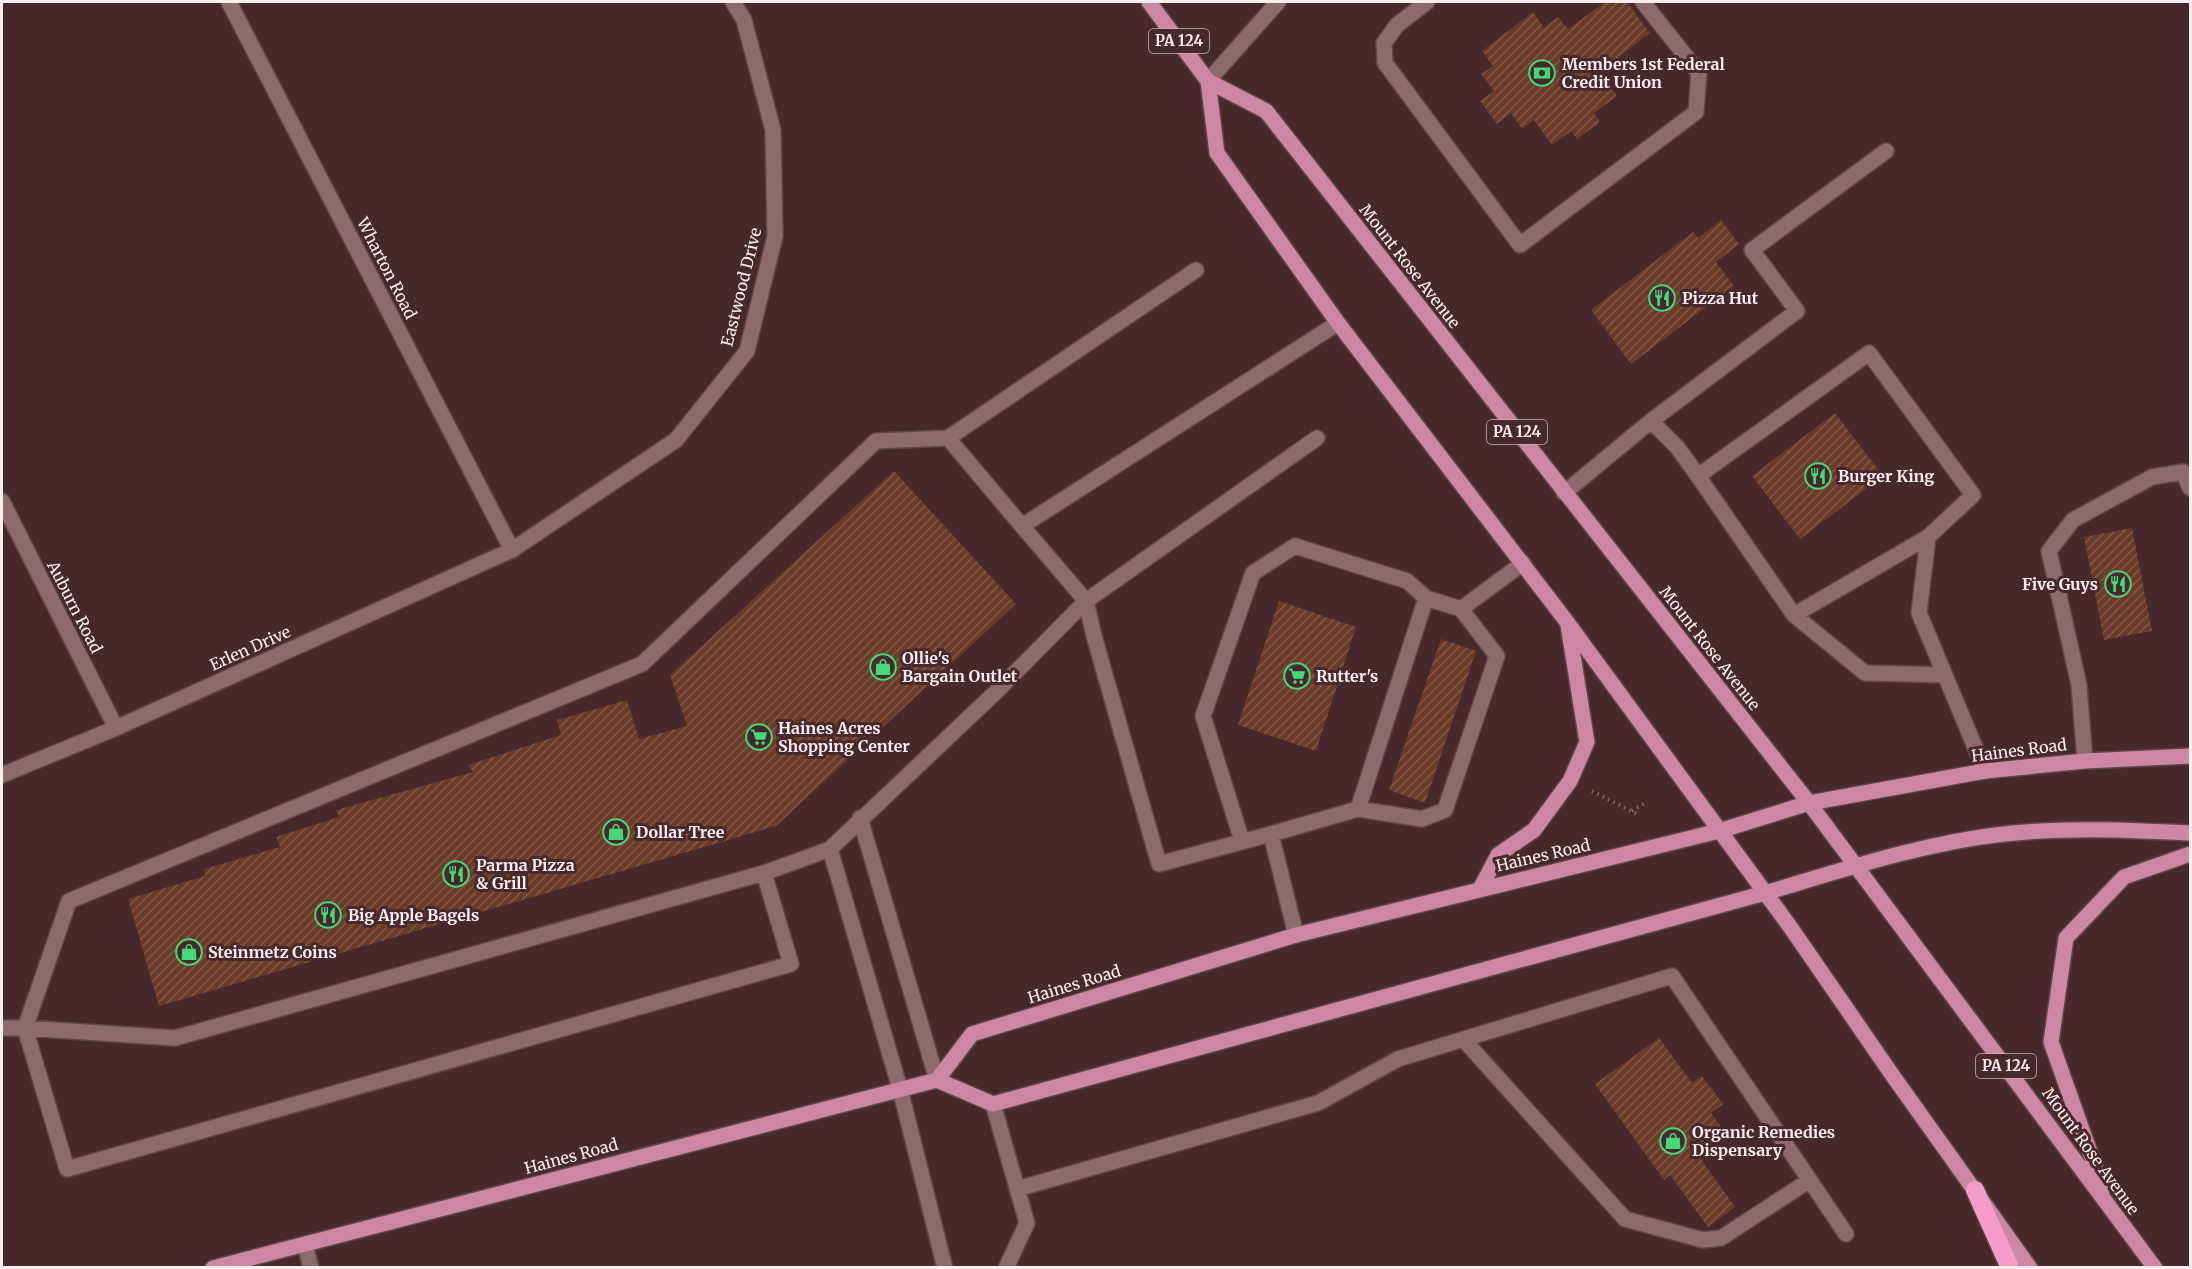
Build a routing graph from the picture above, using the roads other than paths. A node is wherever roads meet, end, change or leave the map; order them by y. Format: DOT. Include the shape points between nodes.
graph roads {
  1 [pos="229,2"];
  2 [pos="733,2"];
  3 [pos="1149,2"];
  4 [pos="1278,2"];
  5 [pos="1427,2"];
  6 [pos="1643,2"];
  7 [pos="1208,81"];
  8 [pos="1886,151"];
  9 [pos="1196,270"];
  10 [pos="1338,323"];
  11 [pos="1651,421"];
  12 [pos="948,438"];
  13 [pos="1317,438"];
  14 [pos="1698,476"];
  15 [pos="2190,488"];
  16 [pos="1564,493"];
  17 [pos="2,501"];
  18 [pos="1022,526"];
  19 [pos="1928,537"];
  20 [pos="512,550"];
  21 [pos="1523,563"];
  22 [pos="1426,598"];
  23 [pos="1086,601"];
  24 [pos="1461,609"];
  25 [pos="1794,615"];
  26 [pos="1568,622"];
  27 [pos="1945,675"];
  28 [pos="116,728"];
  29 [pos="2190,756"];
  30 [pos="2085,761"];
  31 [pos="1985,771"];
  32 [pos="2,775"];
  33 [pos="1809,802"];
  34 [pos="1359,809"];
  35 [pos="860,818"];
  36 [pos="1719,831"];
  37 [pos="2190,833"];
  38 [pos="1271,834"];
  39 [pos="1242,841"];
  40 [pos="830,849"];
  41 [pos="2190,854"];
  42 [pos="1857,866"];
  43 [pos="764,873"];
  44 [pos="1480,889"];
  45 [pos="1765,893"];
  46 [pos="1296,935"];
  47 [pos="2,1028"];
  48 [pos="25,1028"];
  49 [pos="1464,1040"];
  50 [pos="937,1080"];
  51 [pos="900,1089"];
  52 [pos="993,1104"];
  53 [pos="1810,1180"];
  54 [pos="1017,1189"];
  55 [pos="1975,1190"];
  56 [pos="2108,1203"];
  57 [pos="1846,1234"];
  58 [pos="305,1244"];
  59 [pos="213,1268"];
  60 [pos="311,1268"];
  61 [pos="945,1268"];
  62 [pos="1006,1268"];
  63 [pos="2010,1268"];
  64 [pos="2030,1268"];
  65 [pos="2154,1268"];
  1 -- 20 [label="street, Wharton Road"];
  2 -- 20 [label="street, Eastwood Drive" via="744,20 773,130 776,236 747,351 676,440"];
  3 -- 7 [label="main road, Mount Rose Avenue / PA 124"];
  4 -- 7 [label="street"];
  5 -- 6 [label="street" via="1397,25 1384,43 1385,63 1520,245 1696,112 1699,73"];
  7 -- 10 [label="main road, Mount Rose Avenue / PA 124" via="1217,153"];
  7 -- 16 [label="main road, Mount Rose Avenue / PA 124" via="1266,111"];
  8 -- 11 [label="street" via="1752,250 1797,310"];
  9 -- 12 [label="street"];
  10 -- 18 [label="street"];
  10 -- 21 [label="main road, Mount Rose Avenue / PA 124"];
  11 -- 14 [label="street"];
  11 -- 16 [label="street"];
  12 -- 18 [label="street"];
  12 -- 48 [label="street" via="876,441 642,664 69,901"];
  13 -- 23 [label="street"];
  14 -- 19 [label="street" via="1869,354 1973,495"];
  14 -- 25 [label="street"];
  15 -- 30 [label="street" via="2183,472 2152,477 2073,520 2049,551 2079,685"];
  16 -- 33 [label="main road, Mount Rose Avenue / PA 124"];
  17 -- 28 [label="street, Auburn Road"];
  18 -- 23 [label="street"];
  19 -- 25 [label="street"];
  19 -- 27 [label="street" via="1919,613"];
  20 -- 28 [label="street, Erlen Drive"];
  21 -- 24 [label="street"];
  21 -- 26 [label="main road, Mount Rose Avenue / PA 124"];
  22 -- 24 [label="street"];
  22 -- 34 [label="street"];
  22 -- 39 [label="street" via="1407,581 1295,546 1254,573 1203,716"];
  23 -- 35 [label="street" via="998,690"];
  23 -- 39 [label="street" via="1158,864"];
  24 -- 34 [label="street" via="1497,656 1445,810 1422,819"];
  25 -- 27 [label="street" via="1865,673"];
  26 -- 36 [label="main road, Mount Rose Avenue / PA 124"];
  26 -- 44 [label="main road" via="1587,742 1570,781 1534,830 1498,855"];
  27 -- 31 [label="street"];
  28 -- 32 [label="street, Erlen Drive"];
  29 -- 30 [label="main road, Haines Road"];
  30 -- 31 [label="main road, Haines Road"];
  31 -- 33 [label="main road, Haines Road"];
  33 -- 36 [label="main road, Haines Road"];
  33 -- 42 [label="main road, Mount Rose Avenue / PA 124"];
  34 -- 38 [label="street"];
  35 -- 40 [label="street"];
  35 -- 50 [label="street"];
  36 -- 44 [label="main road, Haines Road"];
  36 -- 45 [label="main road, Mount Rose Avenue / PA 124"];
  37 -- 42 [label="main road" via="2108,829 2004,834"];
  38 -- 39 [label="street"];
  38 -- 46 [label="street"];
  40 -- 43 [label="street"];
  40 -- 51 [label="street"];
  41 -- 56 [label="main road" via="2124,877 2066,938 2051,1042"];
  42 -- 45 [label="main road"];
  42 -- 56 [label="main road, Mount Rose Avenue / PA 124"];
  43 -- 48 [label="street" via="175,1038"];
  43 -- 48 [label="street" via="791,964 67,1169"];
  44 -- 46 [label="main road, Haines Road"];
  45 -- 52 [label="main road"];
  45 -- 55 [label="main road, Mount Rose Avenue / PA 124"];
  46 -- 50 [label="main road, Haines Road" via="972,1034"];
  47 -- 48 [label="street"];
  49 -- 53 [label="street" via="1625,1219 1702,1240 1721,1238"];
  49 -- 53 [label="street" via="1672,976"];
  49 -- 54 [label="street" via="1398,1059 1318,1103"];
  50 -- 51 [label="main road, Haines Road"];
  50 -- 52 [label="main road"];
  51 -- 58 [label="main road, Haines Road"];
  51 -- 61 [label="street"];
  52 -- 54 [label="street"];
  53 -- 57 [label="street"];
  54 -- 62 [label="street" via="1027,1223"];
  55 -- 63 [label="highway"];
  55 -- 64 [label="main road, Mount Rose Avenue / PA 124"];
  56 -- 65 [label="main road, Mount Rose Avenue / PA 124"];
  58 -- 59 [label="main road, Haines Road"];
  58 -- 60 [label="street"];
}
